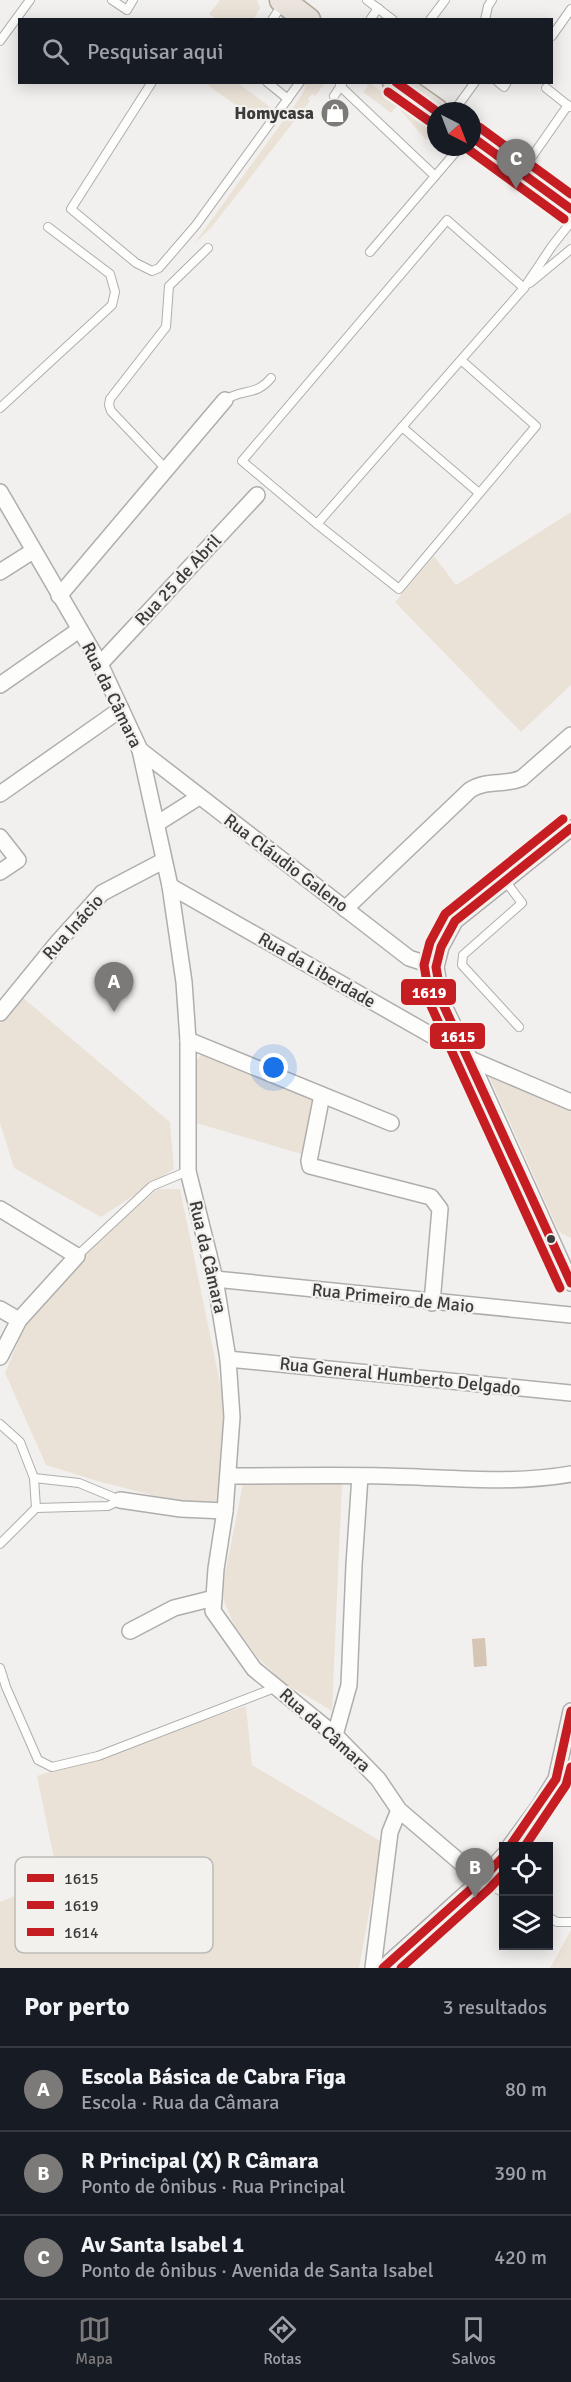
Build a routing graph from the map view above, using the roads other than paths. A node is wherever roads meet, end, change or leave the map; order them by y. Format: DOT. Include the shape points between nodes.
graph roads {
  1 [pos="30,0"];
  2 [pos="112,0"];
  3 [pos="133,0"];
  4 [pos="367,0"];
  5 [pos="445,0"];
  6 [pos="492,0"];
  7 [pos="280,7"];
  8 [pos="378,8"];
  9 [pos="571,9"];
  10 [pos="304,18"];
  11 [pos="371,18"];
  12 [pos="390,18"];
  13 [pos="432,18"];
  14 [pos="485,18"];
  15 [pos="553,35"];
  16 [pos="0,41"];
  17 [pos="151,84"];
  18 [pos="269,84"];
  19 [pos="299,84"];
  20 [pos="341,84"];
  21 [pos="398,84"];
  22 [pos="474,84"];
  23 [pos="546,88"];
  24 [pos="334,96"];
  25 [pos="288,99"];
  26 [pos="461,102"];
  27 [pos="427,105"];
  28 [pos="570,106"];
  29 [pos="481,144"];
  30 [pos="452,156"];
  31 [pos="521,173"];
  32 [pos="435,176"];
  33 [pos="571,209"];
  34 [pos="571,222"];
  35 [pos="48,227"];
  36 [pos="208,248"];
  37 [pos="571,249"];
  38 [pos="370,252"];
  39 [pos="524,288"];
  40 [pos="461,360"];
  41 [pos="271,378"];
  42 [pos="225,400"];
  43 [pos="0,408"];
  44 [pos="402,427"];
  45 [pos="166,470"];
  46 [pos="0,492"];
  47 [pos="479,493"];
  48 [pos="257,495"];
  49 [pos="317,524"];
  50 [pos="33,551"];
  51 [pos="0,572"];
  52 [pos="59,596"];
  53 [pos="79,630"];
  54 [pos="100,664"];
  55 [pos="0,685"];
  56 [pos="121,709"];
  57 [pos="571,735"];
  58 [pos="140,750"];
  59 [pos="0,794"];
  60 [pos="199,797"];
  61 [pos="158,823"];
  62 [pos="569,833"];
  63 [pos="0,837"];
  64 [pos="163,861"];
  65 [pos="0,872"];
  66 [pos="506,882"];
  67 [pos="170,886"];
  68 [pos="345,909"];
  69 [pos="436,967"];
  70 [pos="0,1013"];
  71 [pos="519,1027"];
  72 [pos="188,1040"];
  73 [pos="467,1054"];
  74 [pos="322,1095"];
  75 [pos="571,1102"];
  76 [pos="391,1123"];
  77 [pos="188,1171"];
  78 [pos="0,1209"];
  79 [pos="77,1256"];
  80 [pos="215,1280"];
  81 [pos="571,1283"];
  82 [pos="432,1303"];
  83 [pos="0,1309"];
  84 [pos="571,1315"];
  85 [pos="19,1320"];
  86 [pos="0,1357"];
  87 [pos="228,1359"];
  88 [pos="571,1393"];
  89 [pos="0,1424"];
  90 [pos="571,1474"];
  91 [pos="228,1476"];
  92 [pos="360,1476"];
  93 [pos="34,1478"];
  94 [pos="120,1500"];
  95 [pos="36,1508"];
  96 [pos="225,1511"];
  97 [pos="0,1544"];
  98 [pos="214,1598"];
  99 [pos="130,1631"];
  100 [pos="0,1668"];
  101 [pos="277,1687"];
  102 [pos="571,1711"];
  103 [pos="335,1735"];
  104 [pos="399,1810"];
  105 [pos="513,1842"];
  106 [pos="499,1860"];
  107 [pos="481,1880"];
  108 [pos="499,1890"];
  109 [pos="553,1920"];
  110 [pos="571,1922"];
  111 [pos="373,1968"];
  112 [pos="383,1968"];
  1 -- 16 [label="lane"];
  2 -- 3 [label="lane" via="127,10"];
  4 -- 8 [label="lane"];
  5 -- 13 [label="lane"];
  6 -- 14 [label="lane"];
  7 -- 10 [label="main road"];
  8 -- 11 [label="lane"];
  8 -- 12 [label="lane"];
  9 -- 15 [label="lane"];
  17 -- 25 [label="lane" via="71,208 136,263 152,271 159,268 195,225"];
  18 -- 25 [label="lane"];
  19 -- 25 [label="lane"];
  20 -- 24 [label="lane"];
  20 -- 32 [label="lane"];
  21 -- 27 [label="main road"];
  22 -- 26 [label="lane"];
  23 -- 28 [label="lane"];
  28 -- 31 [label="lane"];
  29 -- 31 [label="main road"];
  30 -- 32 [label="lane"];
  31 -- 33 [label="main road"];
  32 -- 38 [label="lane"];
  34 -- 39 [label="lane"];
  35 -- 43 [label="lane" via="110,274 115,292 112,305"];
  36 -- 45 [label="lane" via="169,286 166,327 113,392 109,405"];
  37 -- 39 [label="lane"];
  39 -- 40 [label="lane"];
  39 -- 49 [label="lane" via="447,220 242,461"];
  40 -- 44 [label="lane"];
  40 -- 47 [label="lane" via="536,426"];
  41 -- 42 [label="lane" via="257,391 236,393"];
  42 -- 45 [label="street"];
  44 -- 47 [label="lane"];
  44 -- 49 [label="lane"];
  45 -- 52 [label="street"];
  46 -- 50 [label="street, Rua da Câmara"];
  47 -- 49 [label="lane" via="399,589"];
  48 -- 54 [label="street, Rua 25 de Abril"];
  50 -- 51 [label="street"];
  50 -- 52 [label="street, Rua da Câmara"];
  52 -- 53 [label="street, Rua da Câmara"];
  53 -- 54 [label="street, Rua da Câmara"];
  53 -- 55 [label="street"];
  54 -- 56 [label="street, Rua da Câmara"];
  56 -- 58 [label="street, Rua da Câmara"];
  56 -- 59 [label="street"];
  57 -- 68 [label="street" via="522,778 487,782 470,790"];
  58 -- 60 [label="street, Rua Cláudio Galeno"];
  58 -- 61 [label="street, Rua da Câmara"];
  60 -- 61 [label="street"];
  60 -- 68 [label="street, Rua Cláudio Galeno"];
  61 -- 64 [label="street, Rua da Câmara"];
  62 -- 66 [label="street"];
  63 -- 65 [label="street" via="18,860"];
  64 -- 67 [label="street, Rua da Câmara"];
  64 -- 70 [label="street, Rua Inácio" via="102,893"];
  66 -- 69 [label="street" via="455,921 441,947"];
  66 -- 71 [label="lane" via="522,903 461,960"];
  67 -- 72 [label="street, Rua da Câmara"];
  67 -- 73 [label="street, Rua da Liberdade"];
  68 -- 69 [label="street, Rua Cláudio Galeno" via="409,958"];
  69 -- 73 [label="street" via="442,1002"];
  72 -- 74 [label="street"];
  72 -- 77 [label="street, Rua da Câmara"];
  73 -- 75 [label="street, Rua da Liberdade"];
  73 -- 81 [label="street"];
  74 -- 76 [label="street"];
  74 -- 82 [label="street" via="310,1166 431,1197 440,1209"];
  77 -- 79 [label="lane" via="152,1186"];
  77 -- 80 [label="street, Rua da Câmara"];
  78 -- 79 [label="street"];
  79 -- 85 [label="street"];
  80 -- 82 [label="street, Rua Primeiro de Maio"];
  80 -- 87 [label="street, Rua da Câmara"];
  82 -- 84 [label="street, Rua Primeiro de Maio"];
  83 -- 85 [label="street"];
  85 -- 86 [label="street"];
  87 -- 88 [label="street, Rua General Humberto Delgado"];
  87 -- 91 [label="street, Rua da Câmara" via="232,1417"];
  89 -- 93 [label="lane" via="20,1442"];
  90 -- 92 [label="street" via="478,1479"];
  91 -- 92 [label="street"];
  91 -- 96 [label="street, Rua da Câmara"];
  92 -- 103 [label="street" via="349,1685"];
  93 -- 94 [label="lane" via="79,1484"];
  93 -- 95 [label="lane"];
  94 -- 95 [label="lane" via="108,1506"];
  94 -- 96 [label="street"];
  95 -- 97 [label="lane"];
  96 -- 98 [label="street, Rua da Câmara"];
  98 -- 99 [label="street" via="174,1608"];
  98 -- 101 [label="street, Rua da Câmara" via="213,1611 254,1669"];
  100 -- 101 [label="lane" via="38,1760 52,1767 98,1756"];
  101 -- 103 [label="street, Rua da Câmara"];
  102 -- 105 [label="street" via="556,1779"];
  103 -- 104 [label="street, Rua da Câmara" via="378,1779"];
  104 -- 107 [label="street, Rua da Câmara"];
  104 -- 111 [label="street" via="390,1832"];
  106 -- 107 [label="street"];
  107 -- 108 [label="lane"];
  107 -- 112 [label="street"];
  109 -- 110 [label="lane"];
}
